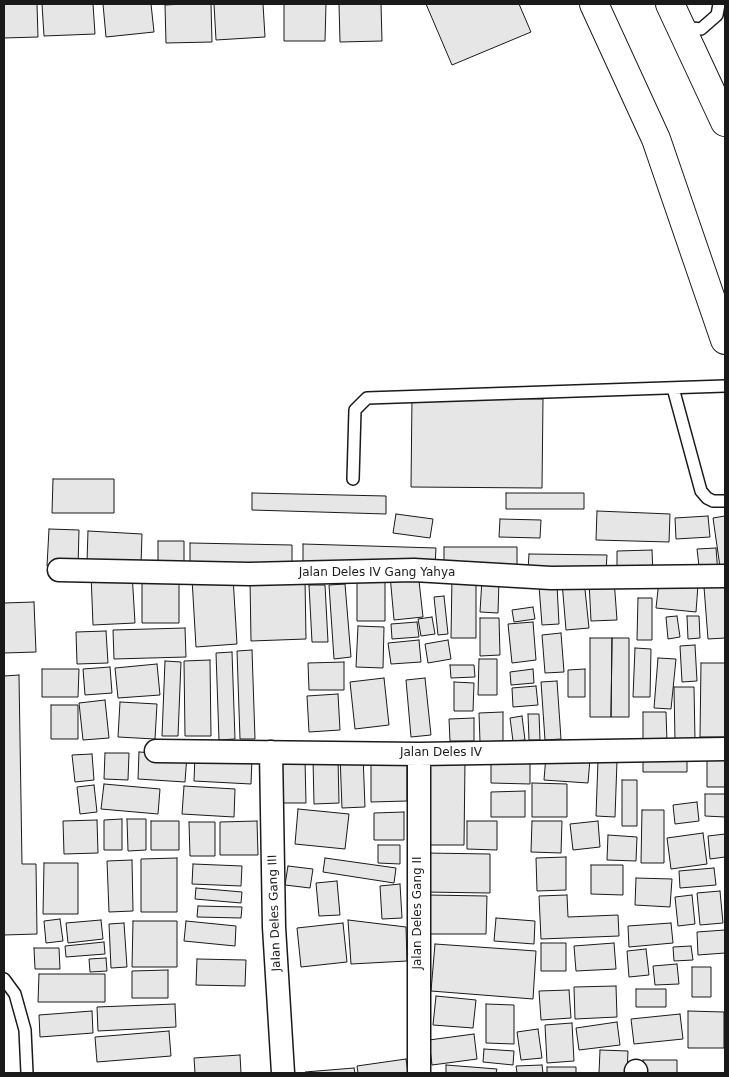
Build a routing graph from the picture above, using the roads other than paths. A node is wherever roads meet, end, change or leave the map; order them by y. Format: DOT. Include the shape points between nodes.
graph roads {
  1 [pos="594,4"];
  2 [pos="720,4"];
  3 [pos="675,15"];
  4 [pos="725,122"];
  5 [pos="725,340"];
  6 [pos="725,386"];
  7 [pos="672,388"];
  8 [pos="353,479"];
  9 [pos="725,501"];
  10 [pos="59,570"];
  11 [pos="725,576"];
  12 [pos="725,749"];
  13 [pos="156,751"];
  14 [pos="271,752"];
  15 [pos="419,754"];
  16 [pos="4,979"];
  17 [pos="27,1073"];
  18 [pos="282,1073"];
  19 [pos="419,1073"];
  1 -- 5 [label="main road" via="656,140"];
  2 -- 3 [label="lane" via="717,15 701,29"];
  3 -- 4 [label="main road"];
  6 -- 7 [label="lane"];
  7 -- 8 [label="lane" via="367,398 356,410"];
  7 -- 9 [label="lane" via="701,491 707,498"];
  10 -- 11 [label="street, Jalan Deles IV Gang Yahya" via="248,574 414,570 551,578"];
  12 -- 15 [label="street, Jalan Deles IV"];
  13 -- 14 [label="street, Jalan Deles IV"];
  14 -- 15 [label="street, Jalan Deles IV"];
  14 -- 18 [label="street, Jalan Deles Gang III" via="274,926"];
  15 -- 19 [label="street, Jalan Deles Gang II"];
  16 -- 17 [label="lane" via="16,994 25,1030"];
}
